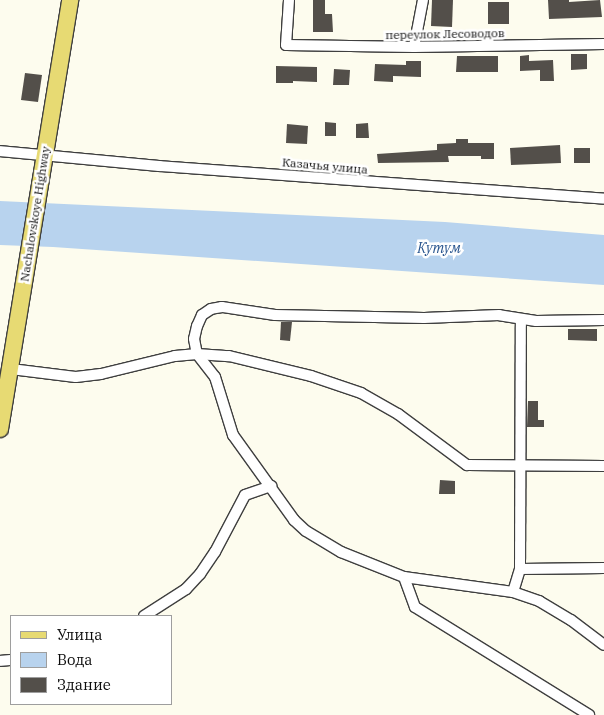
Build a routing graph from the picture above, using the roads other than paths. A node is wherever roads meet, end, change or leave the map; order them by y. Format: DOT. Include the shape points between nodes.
graph roads {
  1 [pos="70,0"];
  2 [pos="289,0"];
  3 [pos="423,0"];
  4 [pos="604,44"];
  5 [pos="414,47"];
  6 [pos="0,151"];
  7 [pos="44,154"];
  8 [pos="604,199"];
  9 [pos="521,319"];
  10 [pos="604,320"];
  11 [pos="197,354"];
  12 [pos="11,369"];
  13 [pos="0,429"];
  14 [pos="519,466"];
  15 [pos="604,466"];
  16 [pos="272,486"];
  17 [pos="604,568"];
  18 [pos="520,569"];
  19 [pos="404,577"];
  20 [pos="513,592"];
  21 [pos="146,615"];
  22 [pos="604,645"];
  23 [pos="589,715"];
  1 -- 7 [label="main road, Nachalovskoye Highway"];
  2 -- 5 [label="street, переулок Лесоводов" via="286,45"];
  3 -- 5 [label="street"];
  4 -- 5 [label="street, переулок Лесоводов"];
  6 -- 7 [label="street, Казачья улица"];
  7 -- 8 [label="street, Казачья улица" via="159,166"];
  7 -- 12 [label="main road, Nachalovskoye Highway"];
  9 -- 10 [label="street"];
  9 -- 11 [label="street" via="499,315 424,318 275,315 222,307 202,315 196,326"];
  9 -- 14 [label="street"];
  11 -- 12 [label="street" via="76,377"];
  11 -- 14 [label="street" via="229,356 361,392 398,414 468,465"];
  11 -- 16 [label="street" via="214,377 233,435"];
  12 -- 13 [label="main road, Nachalovskoye Highway"];
  14 -- 15 [label="street"];
  14 -- 18 [label="street"];
  16 -- 19 [label="street" via="294,520 306,531 341,552"];
  16 -- 21 [label="street" via="246,495 200,574 186,589"];
  17 -- 18 [label="street"];
  18 -- 20 [label="street"];
  19 -- 20 [label="street"];
  19 -- 23 [label="street" via="416,608"];
  20 -- 22 [label="street" via="538,601 571,620"];
}
